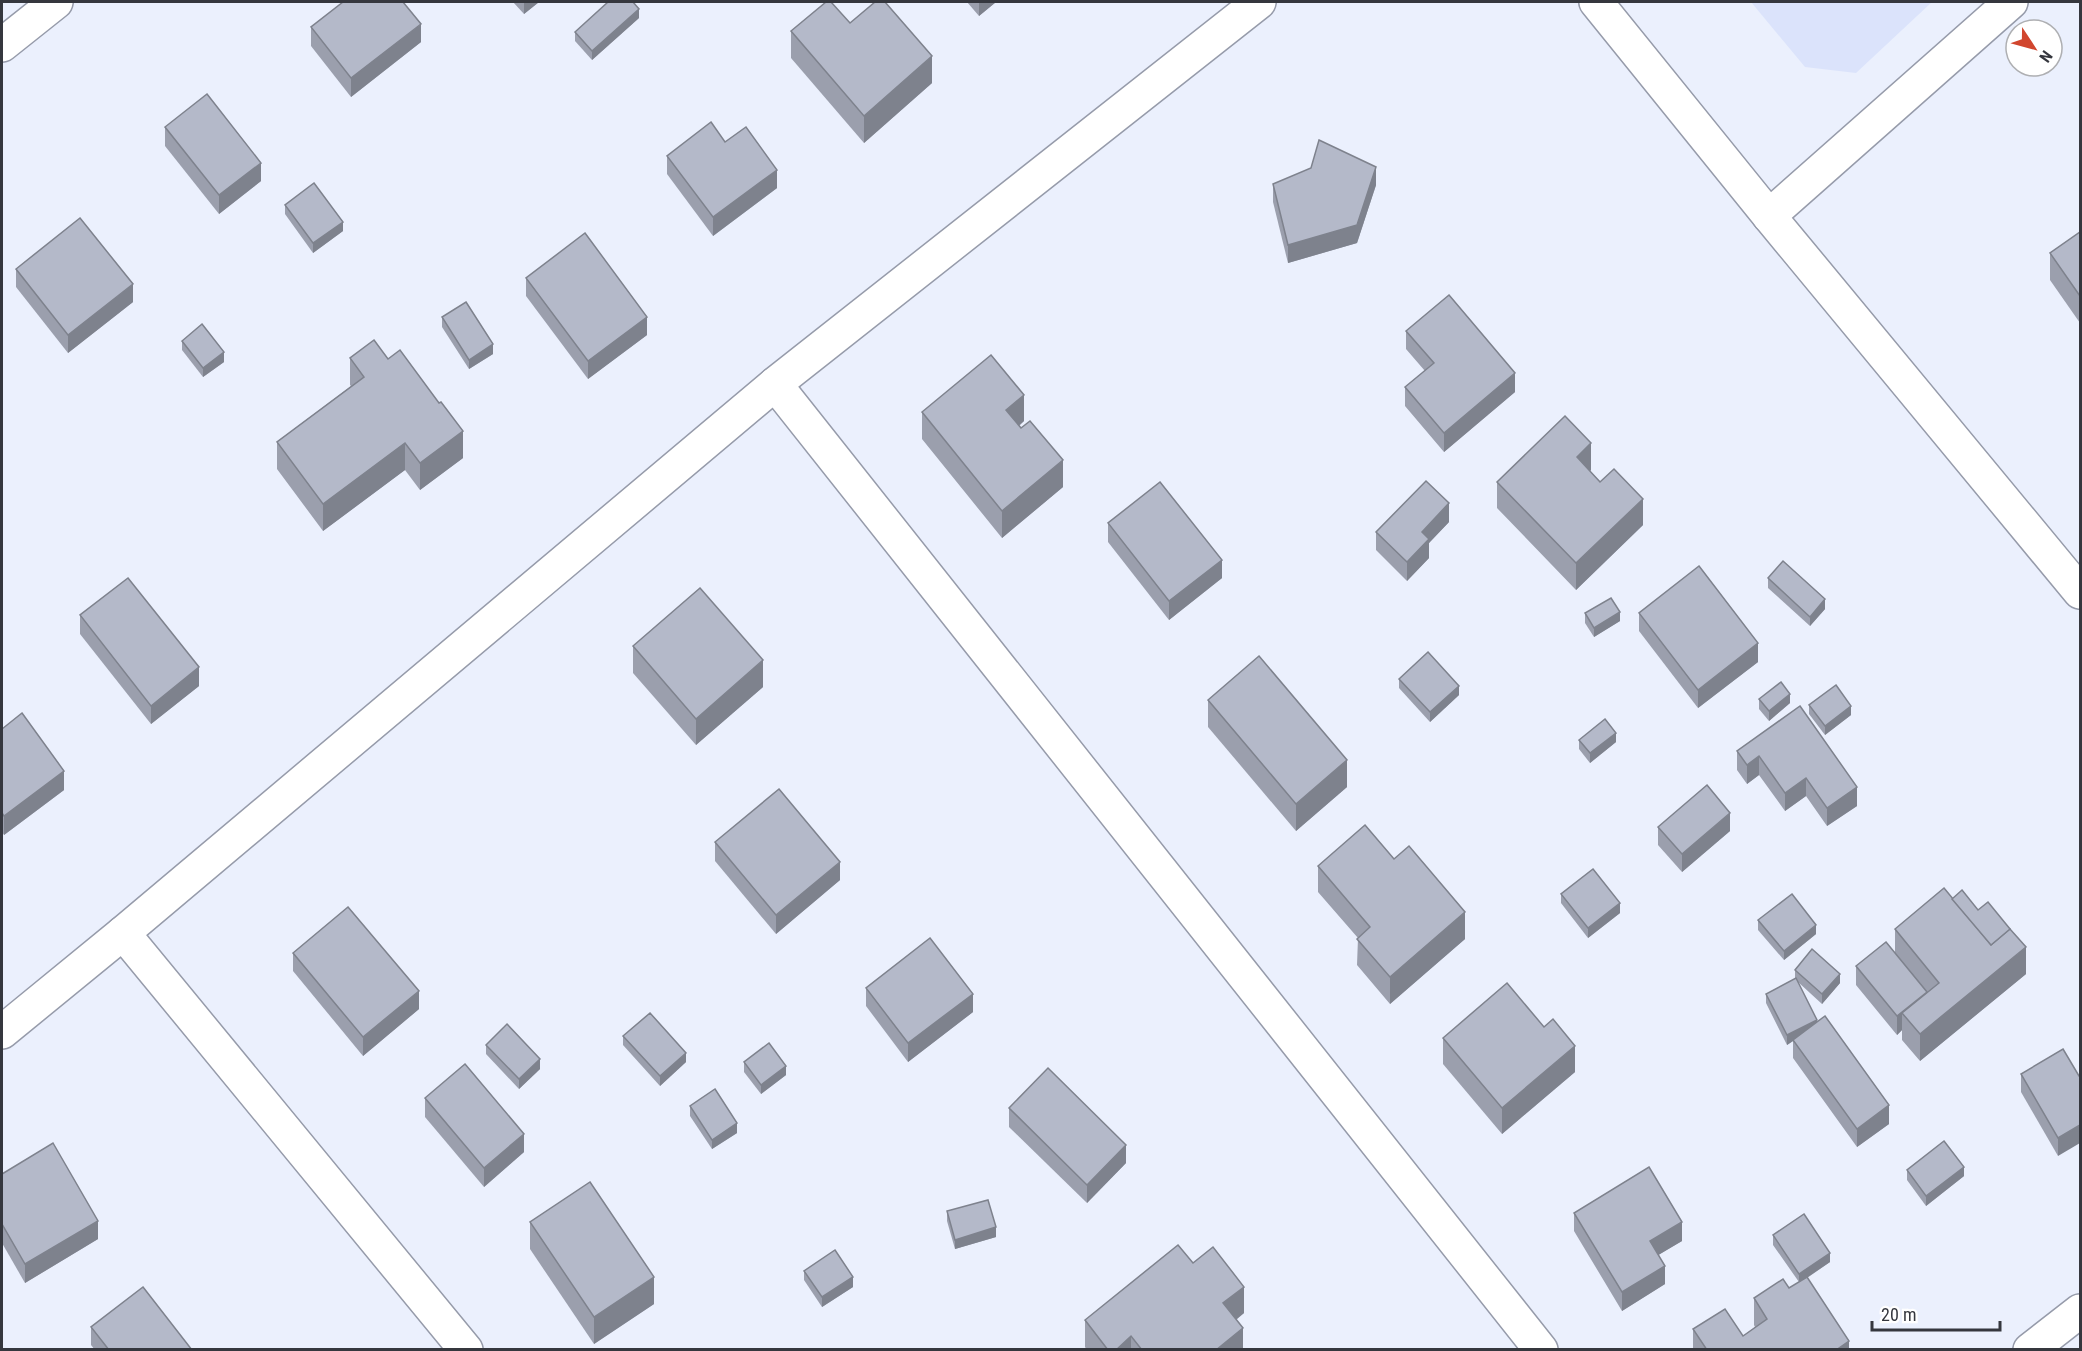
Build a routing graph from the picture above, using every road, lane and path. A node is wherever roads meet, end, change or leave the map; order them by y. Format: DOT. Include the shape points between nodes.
graph roads {
  1 [pos="56,2"];
  2 [pos="1259,2"];
  3 [pos="1596,2"];
  4 [pos="2011,2"];
  5 [pos="2,45"];
  6 [pos="1769,216"];
  7 [pos="775,384"];
  8 [pos="2080,592"];
  9 [pos="123,933"];
  10 [pos="2,1032"];
  11 [pos="2080,1311"];
  12 [pos="466,1350"];
  13 [pos="1541,1350"];
  14 [pos="2030,1350"];
  1 -- 5 [label="street"];
  2 -- 7 [label="street"];
  3 -- 6 [label="street"];
  4 -- 6 [label="street"];
  6 -- 8 [label="street"];
  7 -- 9 [label="street"];
  7 -- 13 [label="street"];
  9 -- 10 [label="street"];
  9 -- 12 [label="street"];
  11 -- 14 [label="street"];
}
